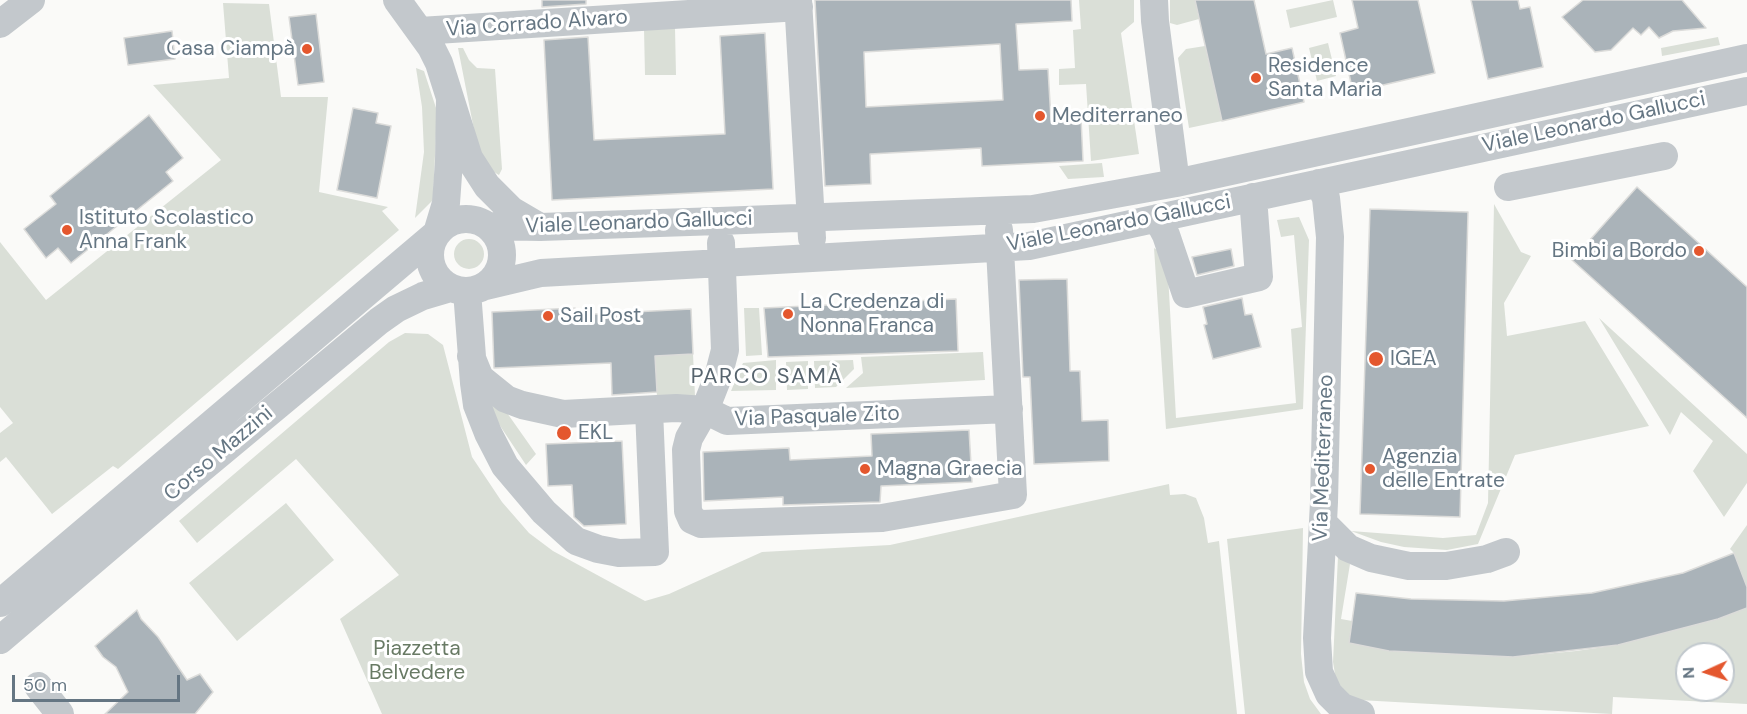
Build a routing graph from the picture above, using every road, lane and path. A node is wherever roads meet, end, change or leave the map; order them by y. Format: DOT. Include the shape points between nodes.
graph roads {
  1 [pos="31,0"];
  2 [pos="397,0"];
  3 [pos="1154,0"];
  4 [pos="799,4"];
  5 [pos="0,24"];
  6 [pos="420,32"];
  7 [pos="1747,58"];
  8 [pos="1747,91"];
  9 [pos="450,99"];
  10 [pos="1664,156"];
  11 [pos="1176,183"];
  12 [pos="1319,183"];
  13 [pos="1508,187"];
  14 [pos="1253,197"];
  15 [pos="997,210"];
  16 [pos="811,218"];
  17 [pos="1157,218"];
  18 [pos="719,221"];
  19 [pos="488,226"];
  20 [pos="540,227"];
  21 [pos="437,233"];
  22 [pos="1000,247"];
  23 [pos="812,257"];
  24 [pos="723,262"];
  25 [pos="466,289"];
  26 [pos="471,356"];
  27 [pos="1008,409"];
  28 [pos="649,410"];
  29 [pos="705,410"];
  30 [pos="1323,523"];
  31 [pos="1506,552"];
  32 [pos="0,603"];
  33 [pos="0,640"];
  34 [pos="38,686"];
  35 [pos="60,714"];
  36 [pos="1361,714"];
  1 -- 5 [label="street"];
  2 -- 6 [label="street, Via Corrado Alvaro"];
  3 -- 11 [label="street"];
  4 -- 6 [label="street, Via Corrado Alvaro"];
  4 -- 16 [label="street"];
  6 -- 9 [label="street, Via Corrado Alvaro" via="439,63"];
  7 -- 11 [label="street, Viale Leonardo Gallucci"];
  8 -- 12 [label="street, Viale Leonardo Gallucci"];
  9 -- 20 [label="street, Via Corrado Alvaro" via="469,158 487,186 511,210"];
  9 -- 21 [label="street" via="446,203"];
  10 -- 13 [label="street"];
  11 -- 15 [label="street, Viale Leonardo Gallucci" via="1033,209"];
  12 -- 14 [label="street, Viale Leonardo Gallucci"];
  12 -- 30 [label="street, Via Mediterraneo" via="1326,198 1330,237"];
  14 -- 17 [label="street, Viale Leonardo Gallucci"];
  14 -- 17 [label="street" via="1259,277 1186,294"];
  15 -- 16 [label="street, Viale Leonardo Gallucci"];
  15 -- 22 [label="street"];
  16 -- 18 [label="street, Viale Leonardo Gallucci"];
  16 -- 23 [label="street"];
  17 -- 22 [label="street, Viale Leonardo Gallucci" via="1029,246"];
  18 -- 20 [label="street, Viale Leonardo Gallucci"];
  18 -- 24 [label="street"];
  19 -- 20 [label="street, Viale Leonardo Gallucci"];
  19 -- 21 [label="street" via="474,220 459,220"];
  19 -- 25 [label="street" via="498,239 502,258 495,277"];
  21 -- 25 [label="street" via="430,252 431,265 441,282"];
  21 -- 32 [label="street, Corso Mazzini"];
  22 -- 23 [label="street, Viale Leonardo Gallucci"];
  22 -- 27 [label="street"];
  23 -- 24 [label="street, Viale Leonardo Gallucci"];
  24 -- 25 [label="street, Viale Leonardo Gallucci" via="541,273"];
  24 -- 29 [label="street" via="725,350"];
  25 -- 26 [label="street"];
  25 -- 33 [label="street, Corso Mazzini" via="423,296 379,321"];
  26 -- 28 [label="street, Via Pasquale Zito" via="480,378 506,399 522,405 563,414"];
  26 -- 28 [label="street" via="477,405 505,466 564,531 576,541 598,549 655,552"];
  27 -- 29 [label="street, Via Pasquale Zito" via="727,421"];
  27 -- 29 [label="street" via="1013,495 882,518 701,524 692,520 688,511 686,450"];
  28 -- 29 [label="street, Via Pasquale Zito"];
  30 -- 31 [label="street" via="1348,548 1408,566 1446,566"];
  30 -- 36 [label="street, Via Mediterraneo" via="1319,672 1329,694 1342,707"];
  34 -- 35 [label="street"];
}
